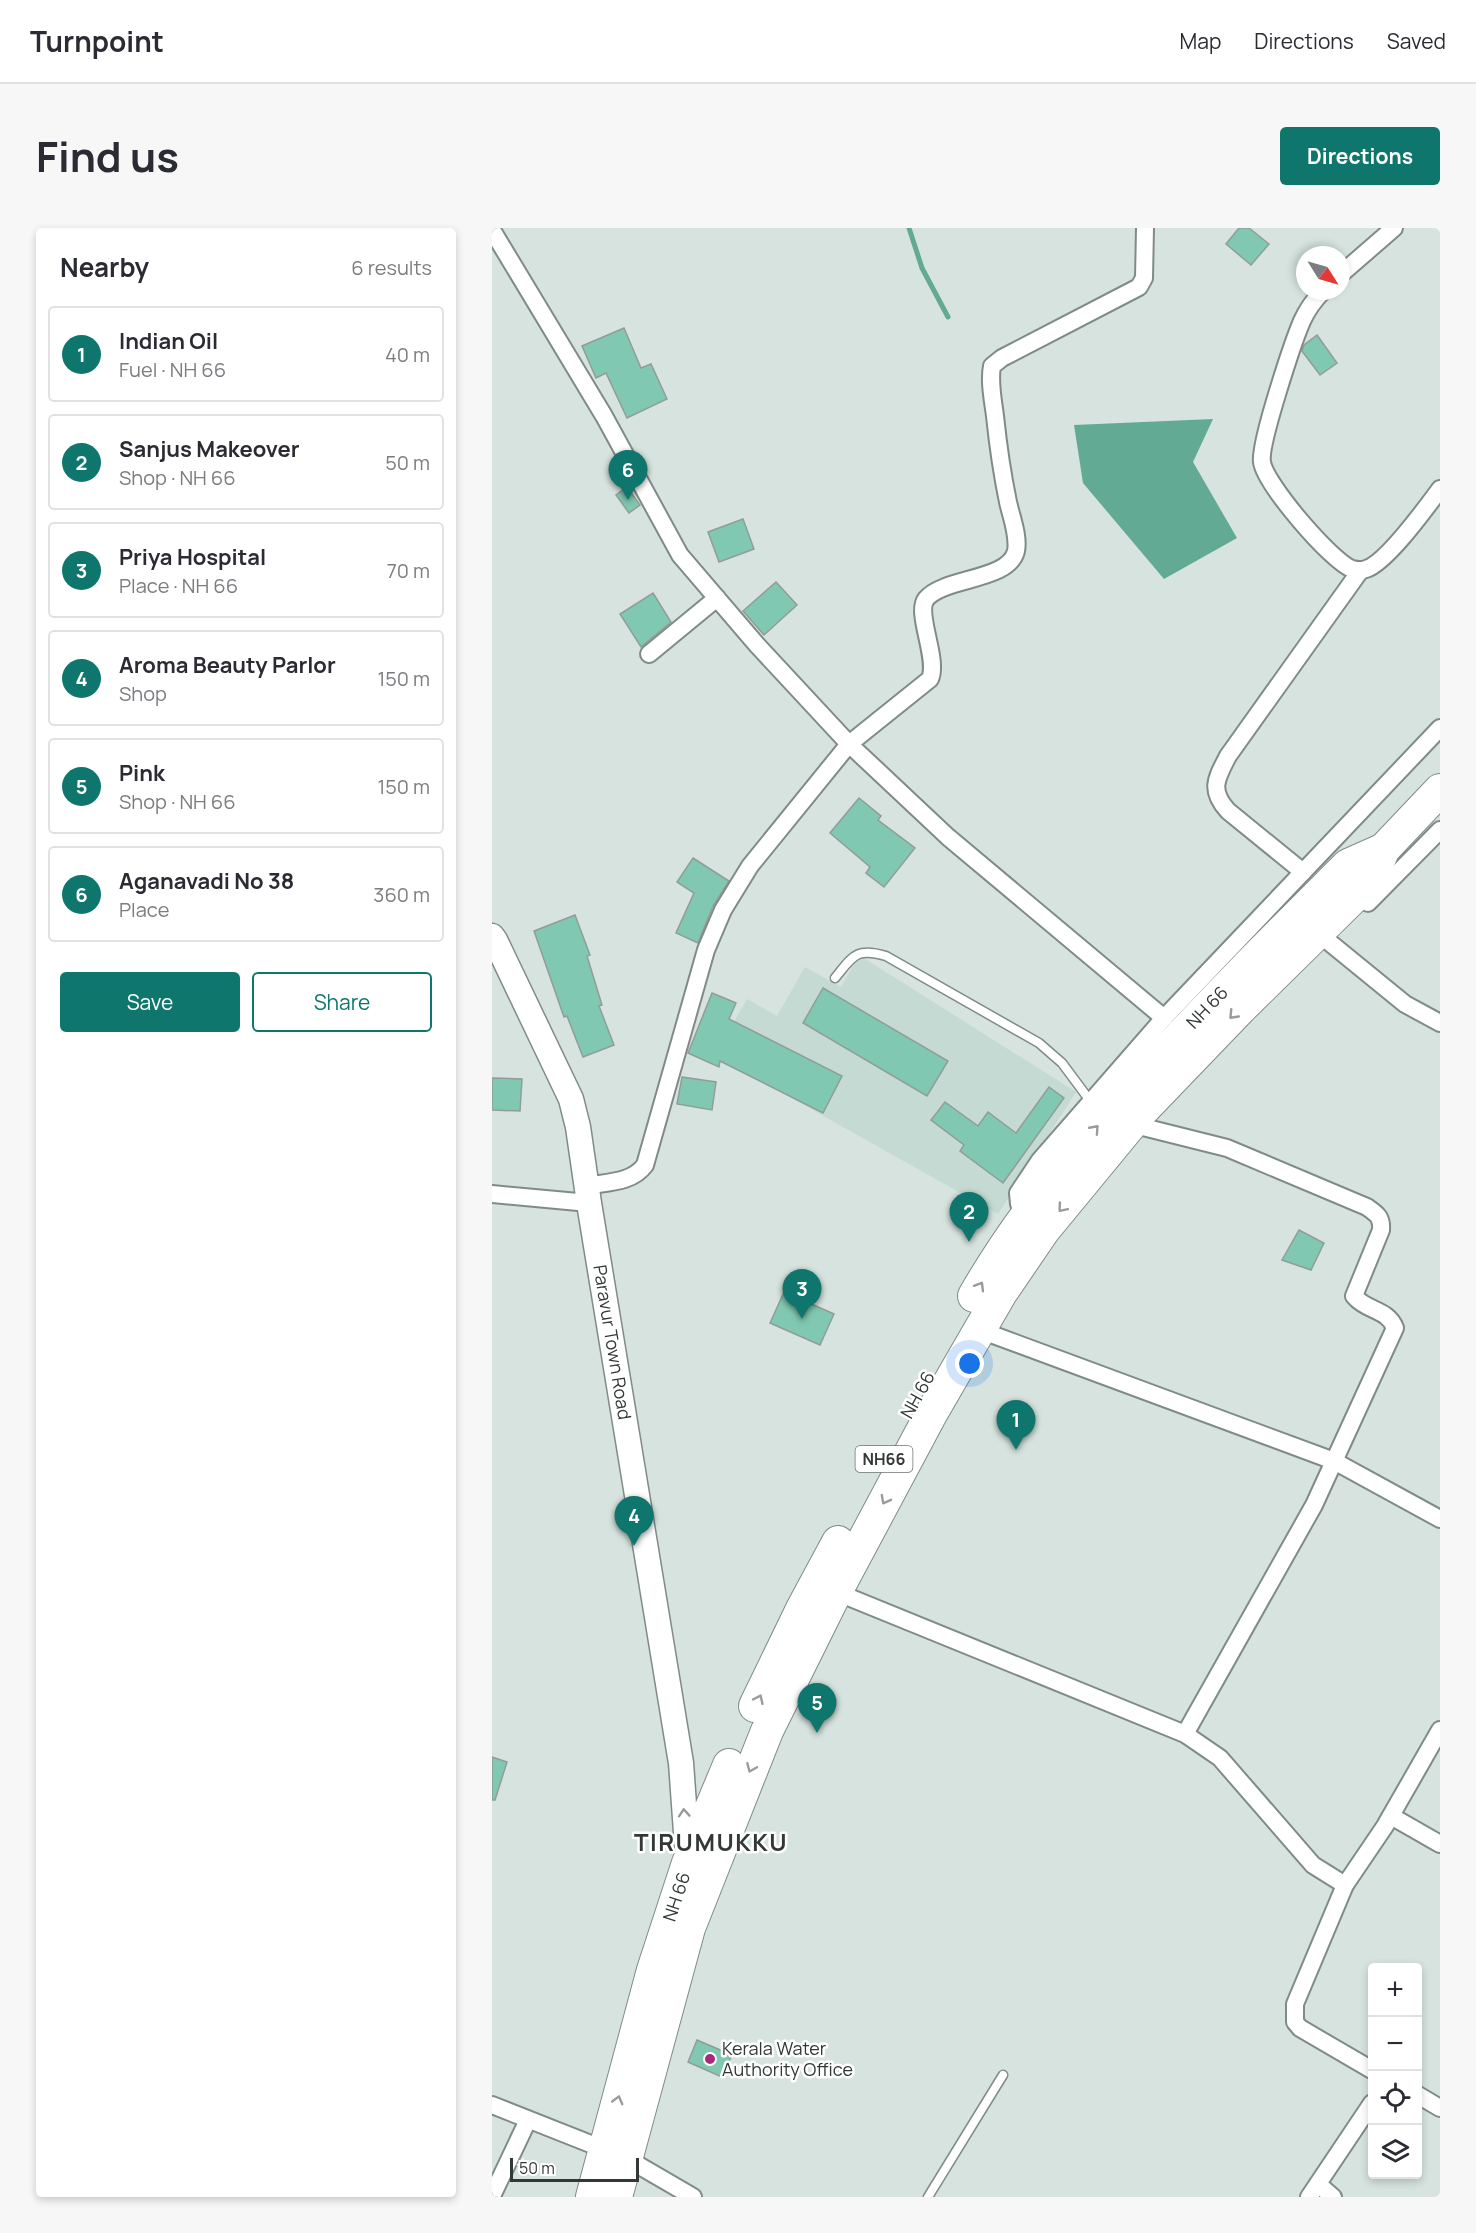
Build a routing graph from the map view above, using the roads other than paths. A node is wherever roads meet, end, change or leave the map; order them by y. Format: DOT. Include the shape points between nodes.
graph roads {
  1 [pos="1146,228"];
  2 [pos="1394,228"];
  3 [pos="492,230"];
  4 [pos="1350,266"];
  5 [pos="1316,300"];
  6 [pos="1440,489"];
  7 [pos="1360,570"];
  8 [pos="717,598"];
  9 [pos="649,654"];
  10 [pos="1440,728"];
  11 [pos="849,744"];
  12 [pos="1440,790"];
  13 [pos="1440,830"];
  14 [pos="1384,849"];
  15 [pos="1303,872"];
  16 [pos="492,936"];
  17 [pos="1329,942"];
  18 [pos="834,978"];
  19 [pos="1258,991"];
  20 [pos="1164,1018"];
  21 [pos="1440,1023"];
  22 [pos="1091,1102"];
  23 [pos="1131,1124"];
  24 [pos="492,1194"];
  25 [pos="588,1195"];
  26 [pos="1029,1213"];
  27 [pos="980,1330"];
  28 [pos="1335,1461"];
  29 [pos="1440,1519"];
  30 [pos="836,1592"];
  31 [pos="1440,1730"];
  32 [pos="1185,1734"];
  33 [pos="681,1763"];
  34 [pos="716,1796"];
  35 [pos="1391,1816"];
  36 [pos="1440,1844"];
  37 [pos="688,1863"];
  38 [pos="1345,1885"];
  39 [pos="1368,2068"];
  40 [pos="1003,2076"];
  41 [pos="1422,2098"];
  42 [pos="492,2105"];
  43 [pos="1440,2108"];
  44 [pos="1368,2109"];
  45 [pos="528,2120"];
  46 [pos="615,2154"];
  47 [pos="1313,2190"];
  48 [pos="492,2196"];
  49 [pos="592,2197"];
  50 [pos="616,2197"];
  51 [pos="693,2197"];
  52 [pos="928,2197"];
  53 [pos="1333,2197"];
  1 -- 11 [label="street" via="1144,278 1139,287 992,366 1002,473 1017,541 1014,557 1003,567 926,599 923,610 932,662 930,679"];
  2 -- 4 [label="street"];
  3 -- 8 [label="street" via="604,416 681,555"];
  5 -- 7 [label="street" via="1303,318 1295,340 1261,460 1288,507 1340,561"];
  6 -- 7 [label="street" via="1381,558 1368,569"];
  7 -- 15 [label="street" via="1218,775 1218,800"];
  8 -- 9 [label="street"];
  8 -- 11 [label="street"];
  10 -- 15 [label="street"];
  11 -- 20 [label="street" via="948,837"];
  11 -- 25 [label="street" via="750,866 723,910 706,950 645,1165 635,1176"];
  12 -- 14 [label="highway, NH 66 / NH66"];
  13 -- 17 [label="street"];
  14 -- 19 [label="highway, NH 66 / NH66" via="1369,882"];
  26 -- 14 [label="highway, NH 66 / NH66, one-way" via="1086,1140 1183,1033 1348,865"];
  15 -- 20 [label="street"];
  16 -- 25 [label="main road, Paravur Town Road" via="572,1099"];
  17 -- 19 [label="street" via="1281,988"];
  17 -- 21 [label="street" via="1405,1004"];
  18 -- 22 [label="lane" via="858,953 886,956 1039,1043 1062,1063"];
  19 -- 23 [label="highway, NH 66 / NH66, one-way"];
  20 -- 22 [label="street"];
  22 -- 26 [label="street" via="1018,1191 1019,1204"];
  23 -- 27 [label="highway, NH 66 / NH66, one-way" via="1044,1230"];
  23 -- 28 [label="street" via="1227,1148 1367,1207 1382,1220 1354,1296 1388,1317 1395,1328"];
  24 -- 25 [label="street"];
  25 -- 33 [label="main road, Paravur Town Road"];
  34 -- 26 [label="highway, NH 66 / NH66, one-way" via="803,1607 958,1324"];
  27 -- 28 [label="street"];
  27 -- 30 [label="highway, NH 66 / NH66, one-way"];
  28 -- 29 [label="street"];
  28 -- 32 [label="street"];
  30 -- 32 [label="street"];
  30 -- 46 [label="highway, NH 66 / NH66, one-way" via="767,1731 689,1928"];
  31 -- 35 [label="street"];
  32 -- 38 [label="street" via="1220,1758 1313,1864"];
  33 -- 34 [label="main road"];
  37 -- 33 [label="main road, Paravur Town Road, one-way"];
  34 -- 37 [label="highway, NH 66 / NH66"];
  35 -- 36 [label="street"];
  35 -- 38 [label="street"];
  46 -- 37 [label="highway, NH 66 / NH66, one-way" via="653,1970"];
  38 -- 39 [label="street" via="1298,1997 1294,2017 1300,2028"];
  40 -- 52 [label="lane"];
  41 -- 43 [label="street"];
  42 -- 45 [label="street"];
  44 -- 47 [label="street"];
  45 -- 46 [label="street"];
  45 -- 48 [label="street"];
  46 -- 49 [label="highway, NH 66 / NH66"];
  46 -- 50 [label="highway, NH 66 / NH66"];
  46 -- 51 [label="street"];
  47 -- 53 [label="street"];
}
